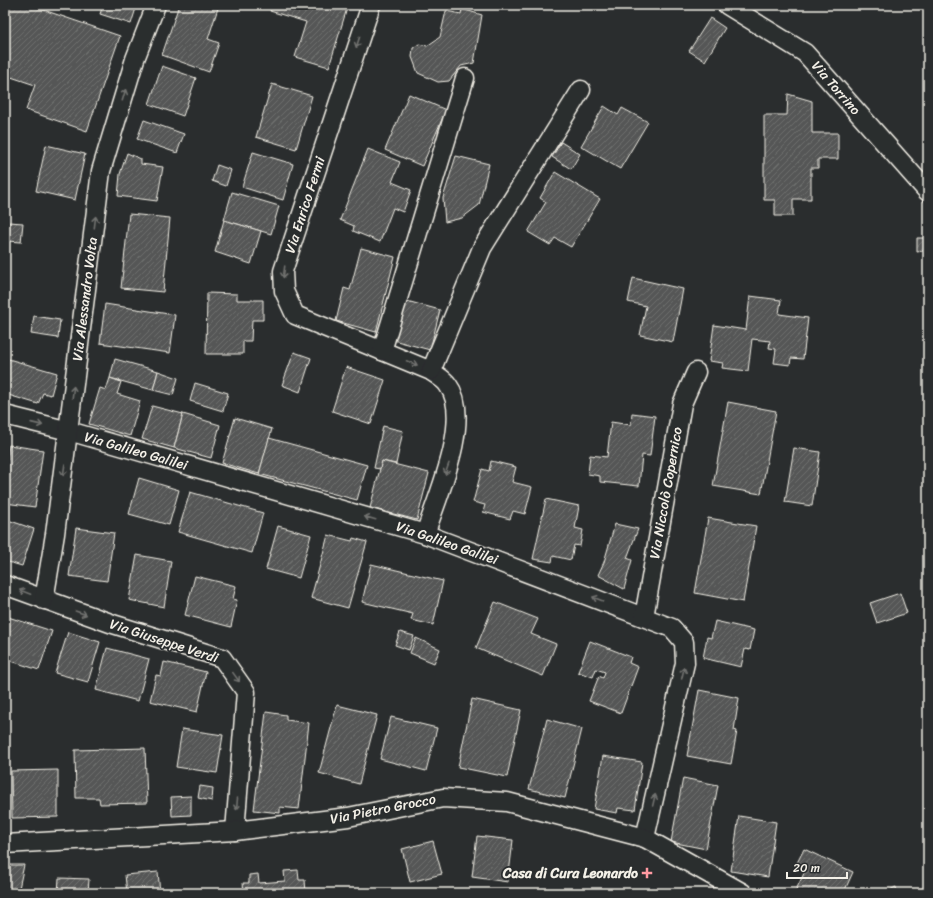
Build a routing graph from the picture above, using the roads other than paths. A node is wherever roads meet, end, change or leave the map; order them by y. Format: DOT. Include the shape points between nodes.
graph roads {
  1 [pos="156,5"];
  2 [pos="371,5"];
  3 [pos="727,5"];
  4 [pos="465,78"];
  5 [pos="581,90"];
  6 [pos="928,192"];
  7 [pos="382,351"];
  8 [pos="431,371"];
  9 [pos="696,372"];
  10 [pos="5,415"];
  11 [pos="69,431"];
  12 [pos="425,534"];
  13 [pos="5,585"];
  14 [pos="44,600"];
  15 [pos="644,617"];
  16 [pos="234,831"];
  17 [pos="646,838"];
  18 [pos="5,844"];
  19 [pos="743,893"];
  11 -- 1 [label="street, Via Alessandro Volta, one-way" via="101,171 135,59"];
  2 -- 7 [label="street, Via Enrico Fermi, one-way" via="283,271 284,291 295,315"];
  3 -- 6 [label="street, Via Torrino" via="805,53"];
  4 -- 7 [label="street"];
  5 -- 8 [label="street" via="482,248"];
  7 -- 8 [label="street, Via Enrico Fermi, one-way"];
  8 -- 12 [label="street, Via Enrico Fermi, one-way" via="448,385 458,409 454,448"];
  9 -- 15 [label="street, Via Niccolò Copernico" via="682,404"];
  10 -- 11 [label="street, Via Galileo Galilei, one-way"];
  12 -- 11 [label="street, Via Galileo Galilei, one-way"];
  11 -- 14 [label="street, Via Alessandro Volta, one-way"];
  15 -- 12 [label="street, Via Galileo Galilei, one-way"];
  14 -- 13 [label="street, Via Giuseppe Verdi, one-way"];
  14 -- 16 [label="street, Via Giuseppe Verdi, one-way" via="222,658 246,692"];
  17 -- 15 [label="street, Via Galileo Galilei, one-way" via="685,663 684,642 672,628"];
  16 -- 17 [label="street, Via Pietro Grocco" via="348,817 443,798 507,802"];
  16 -- 18 [label="street, Via Pietro Grocco"];
  17 -- 19 [label="street, Via Pietro Grocco"];
}
